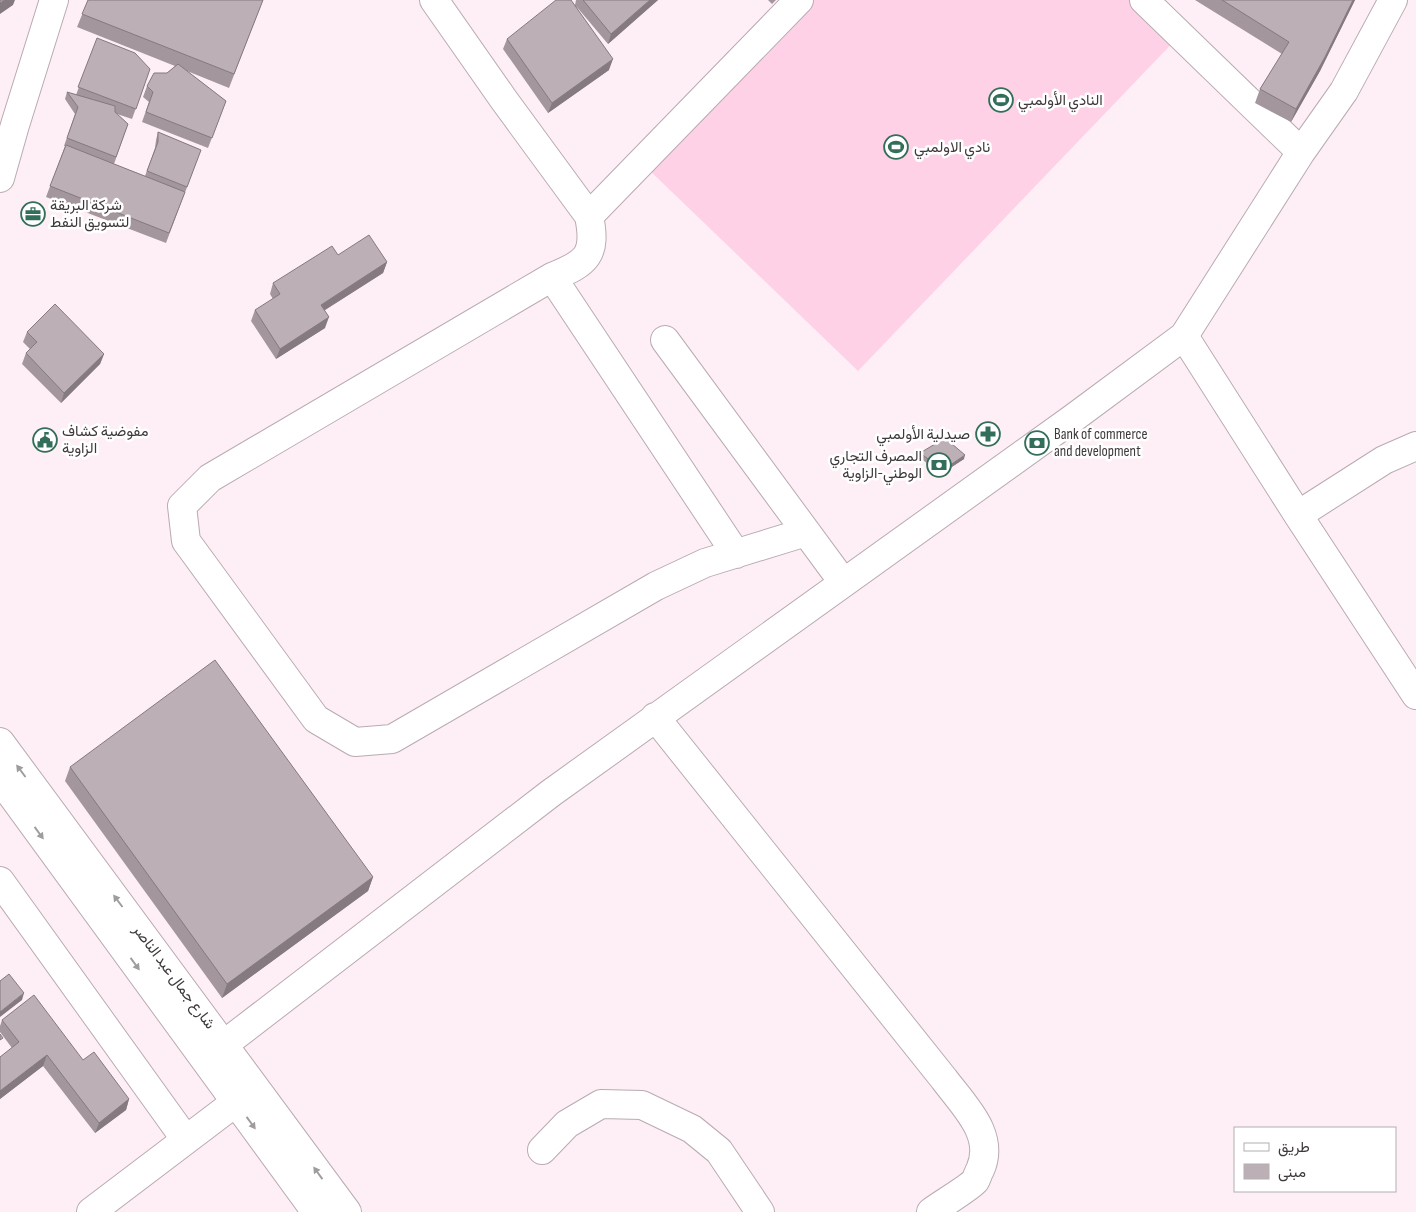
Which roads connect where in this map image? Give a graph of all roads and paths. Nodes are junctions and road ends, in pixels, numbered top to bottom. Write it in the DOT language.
graph roads {
  1 [pos="54,0"];
  2 [pos="434,0"];
  3 [pos="799,0"];
  4 [pos="1144,0"];
  5 [pos="1392,0"];
  6 [pos="1301,152"];
  7 [pos="0,178"];
  8 [pos="589,216"];
  9 [pos="552,277"];
  10 [pos="1184,336"];
  11 [pos="665,340"];
  12 [pos="1416,446"];
  13 [pos="1298,516"];
  14 [pos="806,532"];
  15 [pos="736,554"];
  16 [pos="843,582"];
  17 [pos="1416,695"];
  18 [pos="655,717"];
  19 [pos="0,742"];
  20 [pos="0,779"];
  21 [pos="0,881"];
  22 [pos="215,1052"];
  23 [pos="236,1102"];
  24 [pos="186,1140"];
  25 [pos="542,1150"];
  26 [pos="91,1212"];
  27 [pos="316,1212"];
  28 [pos="347,1212"];
  29 [pos="760,1212"];
  30 [pos="931,1212"];
  1 -- 7 [label="street"];
  2 -- 8 [label="street"];
  3 -- 8 [label="street"];
  4 -- 6 [label="street"];
  5 -- 6 [label="street"];
  6 -- 10 [label="street"];
  8 -- 9 [label="street"];
  9 -- 15 [label="street"];
  9 -- 15 [label="street"];
  10 -- 13 [label="street"];
  10 -- 16 [label="street"];
  11 -- 14 [label="street"];
  12 -- 13 [label="street"];
  13 -- 17 [label="street"];
  14 -- 15 [label="street"];
  14 -- 16 [label="street"];
  16 -- 18 [label="street"];
  18 -- 22 [label="street"];
  18 -- 30 [label="street"];
  22 -- 19 [label="street, شارع جمال عبد الناصر, one-way"];
  20 -- 22 [label="street, شارع جمال عبد الناصر, one-way"];
  21 -- 24 [label="street"];
  22 -- 23 [label="street, شارع جمال عبد الناصر"];
  28 -- 22 [label="street, شارع جمال عبد الناصر, one-way"];
  23 -- 24 [label="street"];
  23 -- 27 [label="street, شارع جمال عبد الناصر, one-way"];
  24 -- 26 [label="street"];
  25 -- 29 [label="street"];
}
